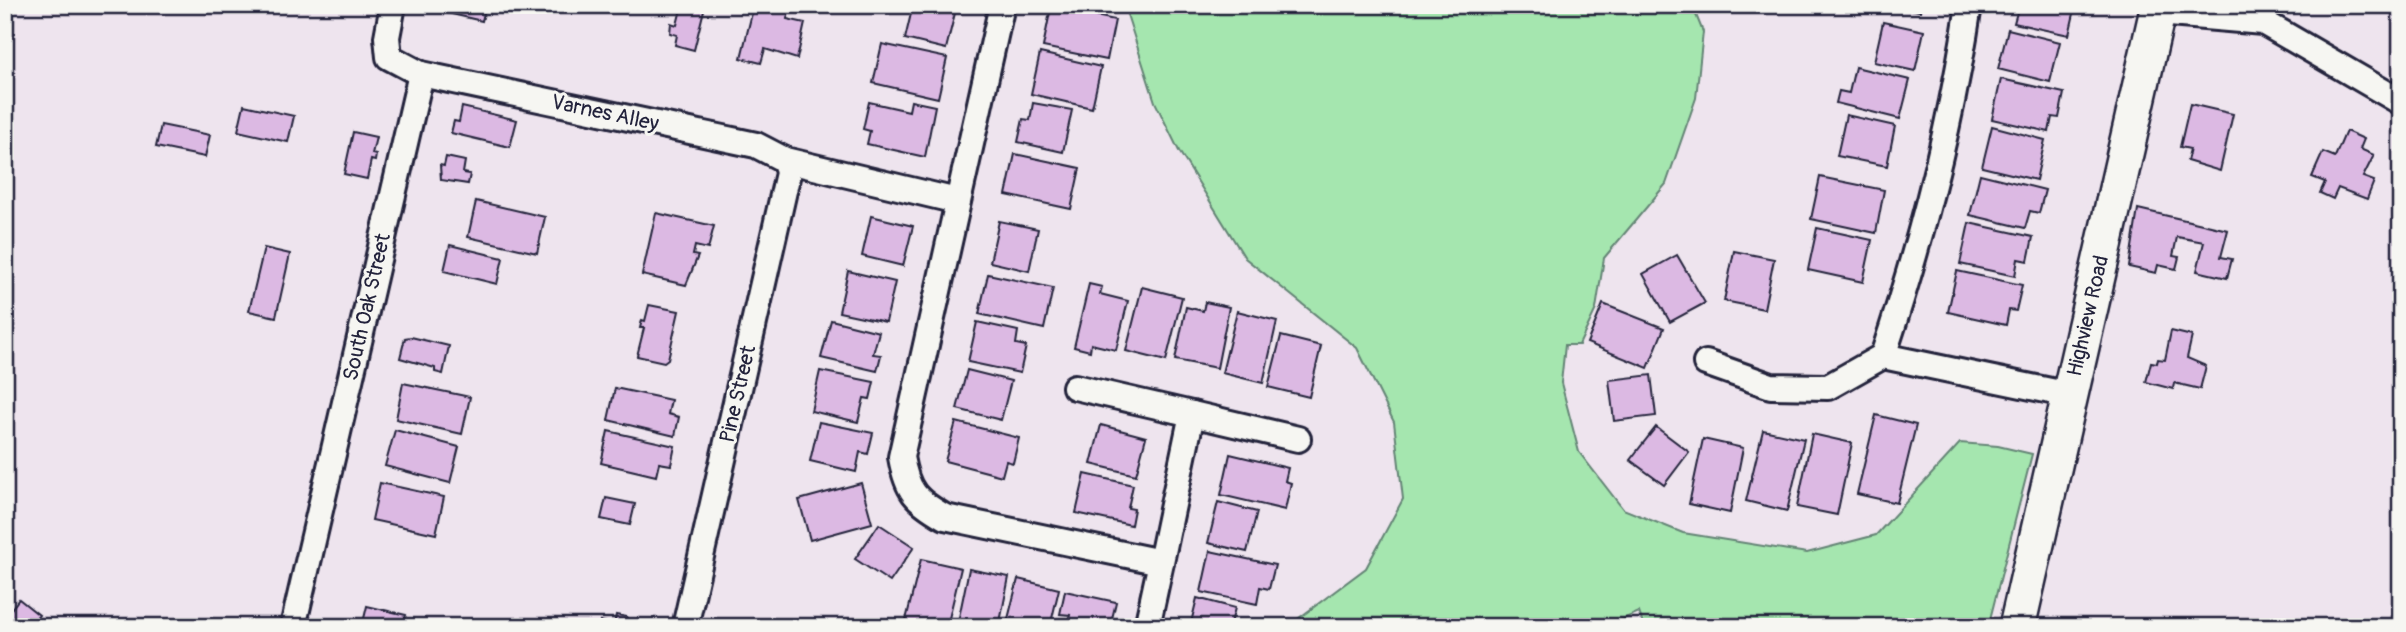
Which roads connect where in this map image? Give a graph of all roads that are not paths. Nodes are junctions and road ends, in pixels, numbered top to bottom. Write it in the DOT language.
graph roads {
  1 [pos="393,5"];
  2 [pos="1002,5"];
  3 [pos="1969,5"];
  4 [pos="2158,9"];
  5 [pos="421,74"];
  6 [pos="2401,102"];
  7 [pos="785,160"];
  8 [pos="957,201"];
  9 [pos="1882,356"];
  10 [pos="1706,363"];
  11 [pos="1075,387"];
  12 [pos="2070,395"];
  13 [pos="1192,414"];
  14 [pos="1298,439"];
  15 [pos="1161,562"];
  16 [pos="293,627"];
  17 [pos="685,627"];
  18 [pos="1147,627"];
  19 [pos="2017,627"];
  1 -- 5 [label="street"];
  2 -- 8 [label="street"];
  3 -- 9 [label="street"];
  4 -- 6 [label="street"];
  4 -- 12 [label="street, Highview Road"];
  5 -- 7 [label="street, Varnes Alley"];
  5 -- 16 [label="street, South Oak Street"];
  7 -- 8 [label="street, Varnes Alley"];
  7 -- 17 [label="street, Pine Street"];
  8 -- 15 [label="street"];
  9 -- 10 [label="street"];
  9 -- 12 [label="street"];
  11 -- 13 [label="street"];
  12 -- 19 [label="street, Highview Road"];
  13 -- 14 [label="street"];
  13 -- 15 [label="street"];
  15 -- 18 [label="street"];
}
